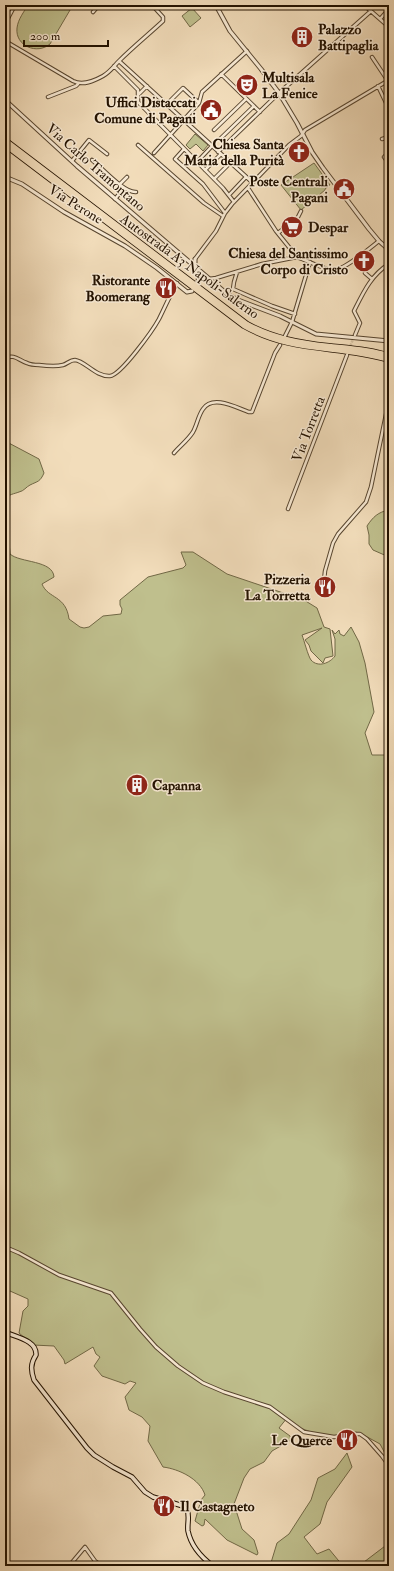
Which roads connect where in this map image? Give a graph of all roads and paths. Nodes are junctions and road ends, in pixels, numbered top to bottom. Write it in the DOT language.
graph roads {
  1 [pos="15,5"];
  2 [pos="99,5"];
  3 [pos="152,5"];
  4 [pos="214,5"];
  5 [pos="222,5"];
  6 [pos="364,5"];
  7 [pos="218,9"];
  8 [pos="389,9"];
  9 [pos="370,11"];
  10 [pos="93,12"];
  11 [pos="380,19"];
  12 [pos="5,24"];
  13 [pos="389,27"];
  14 [pos="5,41"];
  15 [pos="247,51"];
  16 [pos="372,57"];
  17 [pos="119,61"];
  18 [pos="114,66"];
  19 [pos="221,74"];
  20 [pos="388,80"];
  21 [pos="79,83"];
  22 [pos="147,86"];
  23 [pos="378,86"];
  24 [pos="279,93"];
  25 [pos="139,94"];
  26 [pos="48,97"];
  27 [pos="246,99"];
  28 [pos="5,100"];
  29 [pos="199,103"];
  30 [pos="167,104"];
  31 [pos="254,106"];
  32 [pos="389,109"];
  33 [pos="260,112"];
  34 [pos="183,119"];
  35 [pos="214,130"];
  36 [pos="302,133"];
  37 [pos="170,134"];
  38 [pos="389,137"];
  39 [pos="221,138"];
  40 [pos="382,139"];
  41 [pos="5,140"];
  42 [pos="5,145"];
  43 [pos="138,145"];
  44 [pos="212,146"];
  45 [pos="184,149"];
  46 [pos="389,152"];
  47 [pos="154,153"];
  48 [pos="219,153"];
  49 [pos="107,154"];
  50 [pos="92,160"];
  51 [pos="72,161"];
  52 [pos="197,162"];
  53 [pos="230,163"];
  54 [pos="389,164"];
  55 [pos="205,170"];
  56 [pos="5,177"];
  57 [pos="127,177"];
  58 [pos="246,177"];
  59 [pos="214,179"];
  60 [pos="253,183"];
  61 [pos="120,184"];
  62 [pos="124,188"];
  63 [pos="248,188"];
  64 [pos="136,192"];
  65 [pos="229,195"];
  66 [pos="115,199"];
  67 [pos="234,202"];
  68 [pos="301,211"];
  69 [pos="225,213"];
  70 [pos="223,216"];
  71 [pos="276,231"];
  72 [pos="379,241"];
  73 [pos="389,250"];
  74 [pos="297,258"];
  75 [pos="186,259"];
  76 [pos="195,259"];
  77 [pos="310,262"];
  78 [pos="191,264"];
  79 [pos="389,264"];
  80 [pos="198,269"];
  81 [pos="237,272"];
  82 [pos="365,273"];
  83 [pos="204,274"];
  84 [pos="209,279"];
  85 [pos="372,279"];
  86 [pos="177,283"];
  87 [pos="192,290"];
  88 [pos="295,314"];
  89 [pos="292,322"];
  90 [pos="355,335"];
  91 [pos="285,336"];
  92 [pos="389,341"];
  93 [pos="280,344"];
  94 [pos="346,355"];
  95 [pos="5,358"];
  96 [pos="389,400"];
  97 [pos="174,453"];
  98 [pos="288,509"];
  99 [pos="323,591"];
  100 [pos="5,1247"];
  101 [pos="5,1332"];
  102 [pos="389,1470"];
  103 [pos="5,1564"];
  104 [pos="15,1566"];
  105 [pos="69,1566"];
  106 [pos="102,1566"];
  107 [pos="213,1566"];
  1 -- 12 [label="street"];
  2 -- 10 [label="street"];
  3 -- 17 [label="street"];
  4 -- 7 [label="street"];
  5 -- 7 [label="street"];
  6 -- 9 [label="street"];
  7 -- 15 [label="street"];
  8 -- 11 [label="street"];
  9 -- 11 [label="street"];
  9 -- 24 [label="street"];
  11 -- 13 [label="street"];
  14 -- 21 [label="street"];
  15 -- 19 [label="street"];
  15 -- 24 [label="street"];
  16 -- 20 [label="street"];
  17 -- 18 [label="street"];
  17 -- 22 [label="street"];
  18 -- 21 [label="street"];
  18 -- 25 [label="street"];
  19 -- 27 [label="street"];
  19 -- 29 [label="street"];
  20 -- 23 [label="street"];
  21 -- 26 [label="street"];
  22 -- 25 [label="street"];
  22 -- 30 [label="street"];
  23 -- 32 [label="street"];
  23 -- 36 [label="street"];
  24 -- 33 [label="street"];
  24 -- 36 [label="street"];
  25 -- 37 [label="street"];
  27 -- 31 [label="street"];
  27 -- 35 [label="street"];
  28 -- 51 [label="street, Via Carlo Tramontano"];
  29 -- 30 [label="street"];
  29 -- 34 [label="street"];
  30 -- 34 [label="street"];
  31 -- 33 [label="street"];
  31 -- 39 [label="street"];
  33 -- 48 [label="street"];
  34 -- 37 [label="street"];
  34 -- 44 [label="street"];
  36 -- 60 [label="street"];
  36 -- 72 [label="street"];
  37 -- 45 [label="street"];
  37 -- 47 [label="street"];
  38 -- 40 [label="street"];
  41 -- 42 [label="highway, Autostrada A3 Napoli-Salerno"];
  43 -- 70 [label="street"];
  44 -- 48 [label="street"];
  44 -- 52 [label="street"];
  45 -- 52 [label="street"];
  45 -- 69 [label="street"];
  46 -- 54 [label="street"];
  48 -- 53 [label="street"];
  48 -- 55 [label="street"];
  49 -- 51 [label="street"];
  50 -- 61 [label="street"];
  51 -- 66 [label="street, Via Carlo Tramontano"];
  52 -- 55 [label="street"];
  53 -- 58 [label="street"];
  53 -- 59 [label="street"];
  55 -- 59 [label="street"];
  56 -- 86 [label="street, Via Perone"];
  57 -- 61 [label="street"];
  58 -- 60 [label="street"];
  58 -- 65 [label="street"];
  59 -- 65 [label="street"];
  60 -- 63 [label="street"];
  61 -- 62 [label="street"];
  62 -- 64 [label="street"];
  62 -- 66 [label="street"];
  63 -- 67 [label="street"];
  63 -- 71 [label="street"];
  65 -- 67 [label="street"];
  66 -- 75 [label="street, Via Carlo Tramontano"];
  67 -- 69 [label="street"];
  68 -- 71 [label="street"];
  69 -- 70 [label="street"];
  70 -- 76 [label="street"];
  71 -- 74 [label="street"];
  72 -- 73 [label="street"];
  72 -- 77 [label="street"];
  74 -- 77 [label="street"];
  74 -- 81 [label="street"];
  75 -- 76 [label="street"];
  75 -- 78 [label="street, Via Carlo Tramontano"];
  76 -- 78 [label="street"];
  76 -- 80 [label="street"];
  77 -- 88 [label="street"];
  78 -- 80 [label="street, Via Carlo Tramontano"];
  79 -- 85 [label="street"];
  80 -- 83 [label="street, Via Carlo Tramontano"];
  80 -- 83 [label="street"];
  81 -- 84 [label="street"];
  81 -- 88 [label="street"];
  82 -- 85 [label="street"];
  83 -- 84 [label="street, Via Carlo Tramontano"];
  84 -- 89 [label="street, Via Carlo Tramontano"];
  85 -- 90 [label="street"];
  86 -- 87 [label="street, Via Perone"];
  86 -- 95 [label="street"];
  88 -- 89 [label="street"];
  89 -- 91 [label="street"];
  89 -- 92 [label="street, Via Carlo Tramontano"];
  93 -- 97 [label="street"];
  94 -- 98 [label="street, Via Torretta"];
  96 -- 99 [label="street"];
  100 -- 102 [label="street"];
  101 -- 107 [label="main road"];
  103 -- 104 [label="street"];
  105 -- 106 [label="street"];
}
